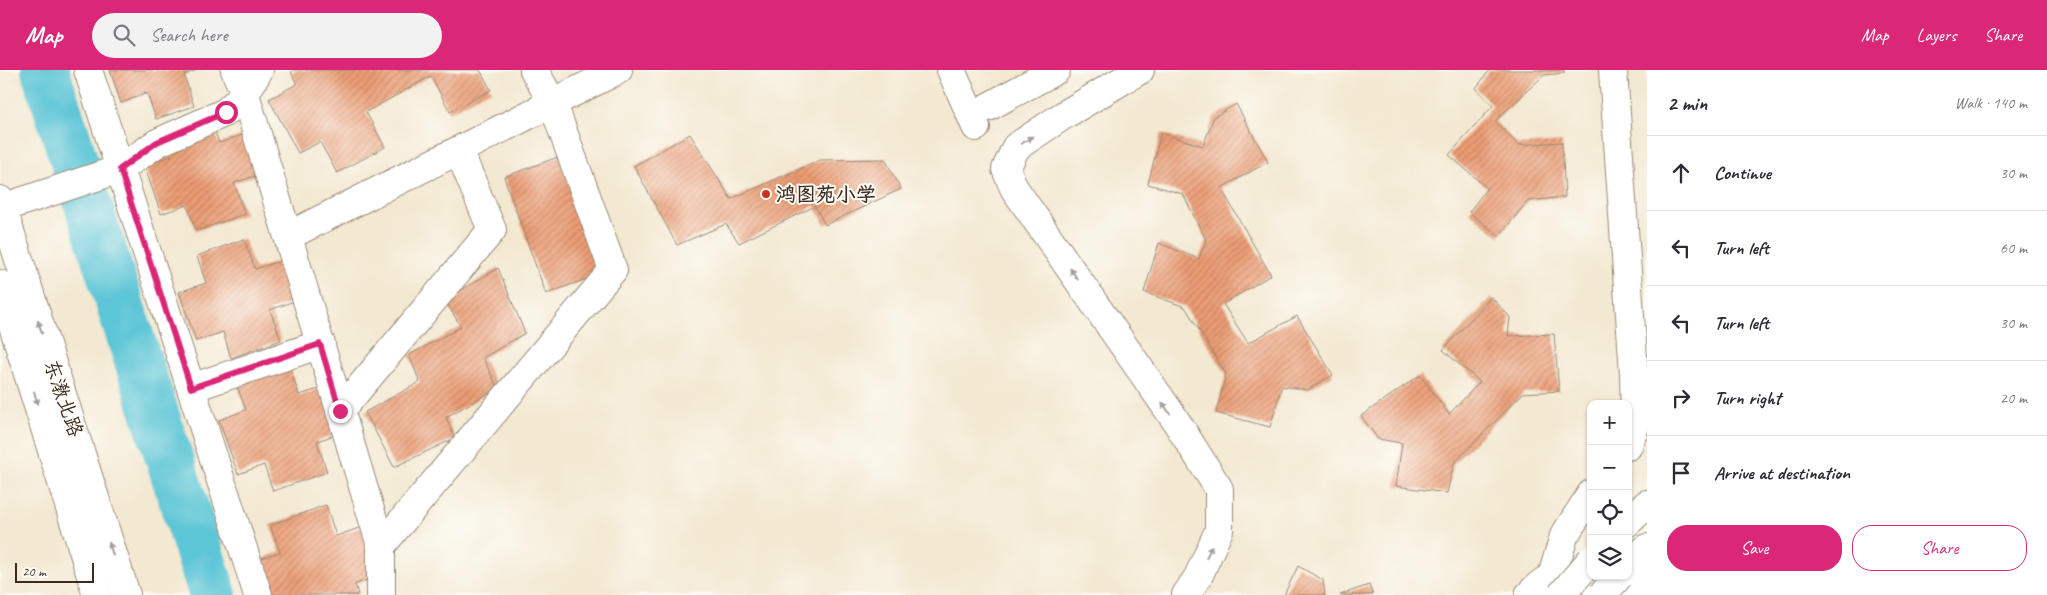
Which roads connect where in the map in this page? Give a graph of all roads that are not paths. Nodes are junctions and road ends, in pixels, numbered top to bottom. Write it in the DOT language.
graph roads {
  1 [pos="88,70"];
  2 [pos="259,70"];
  3 [pos="534,70"];
  4 [pos="618,70"];
  5 [pos="951,70"];
  6 [pos="1056,70"];
  7 [pos="1140,70"];
  8 [pos="1613,70"];
  9 [pos="240,82"];
  10 [pos="553,104"];
  11 [pos="459,151"];
  12 [pos="120,169"];
  13 [pos="1,204"];
  14 [pos="288,236"];
  15 [pos="0,284"];
  16 [pos="320,344"];
  17 [pos="191,388"];
  18 [pos="340,411"];
  19 [pos="1647,431"];
  20 [pos="1629,445"];
  21 [pos="1630,445"];
  22 [pos="1587,500"];
  23 [pos="1647,504"];
  24 [pos="1632,518"];
  25 [pos="381,546"];
  26 [pos="1647,548"];
  27 [pos="1632,562"];
  28 [pos="1587,563"];
  29 [pos="1647,579"];
  30 [pos="1616,580"];
  31 [pos="1557,586"];
  32 [pos="98,595"];
  33 [pos="126,595"];
  34 [pos="258,595"];
  35 [pos="381,595"];
  36 [pos="1186,595"];
  37 [pos="1529,595"];
  38 [pos="1604,595"];
  39 [pos="1636,595"];
  1 -- 12 [label="street"];
  2 -- 9 [label="street"];
  3 -- 10 [label="street"];
  4 -- 10 [label="street"];
  5 -- 6 [label="street"];
  36 -- 7 [label="street, one-way"];
  8 -- 20 [label="street"];
  9 -- 12 [label="street"];
  9 -- 14 [label="street"];
  10 -- 11 [label="street"];
  10 -- 25 [label="street"];
  11 -- 14 [label="street"];
  11 -- 18 [label="street"];
  12 -- 13 [label="street"];
  12 -- 17 [label="street"];
  33 -- 13 [label="street, 东漖北路, one-way"];
  14 -- 16 [label="street"];
  15 -- 32 [label="street, 东漖北路, one-way"];
  16 -- 17 [label="street"];
  16 -- 18 [label="street"];
  17 -- 34 [label="street"];
  18 -- 25 [label="street"];
  19 -- 21 [label="street"];
  22 -- 31 [label="street"];
  23 -- 24 [label="street"];
  25 -- 35 [label="street"];
  26 -- 27 [label="street"];
  28 -- 31 [label="street, bridge"];
  29 -- 39 [label="street"];
  30 -- 38 [label="street, bridge"];
  31 -- 37 [label="street"];
  31 -- 38 [label="street"];
}
